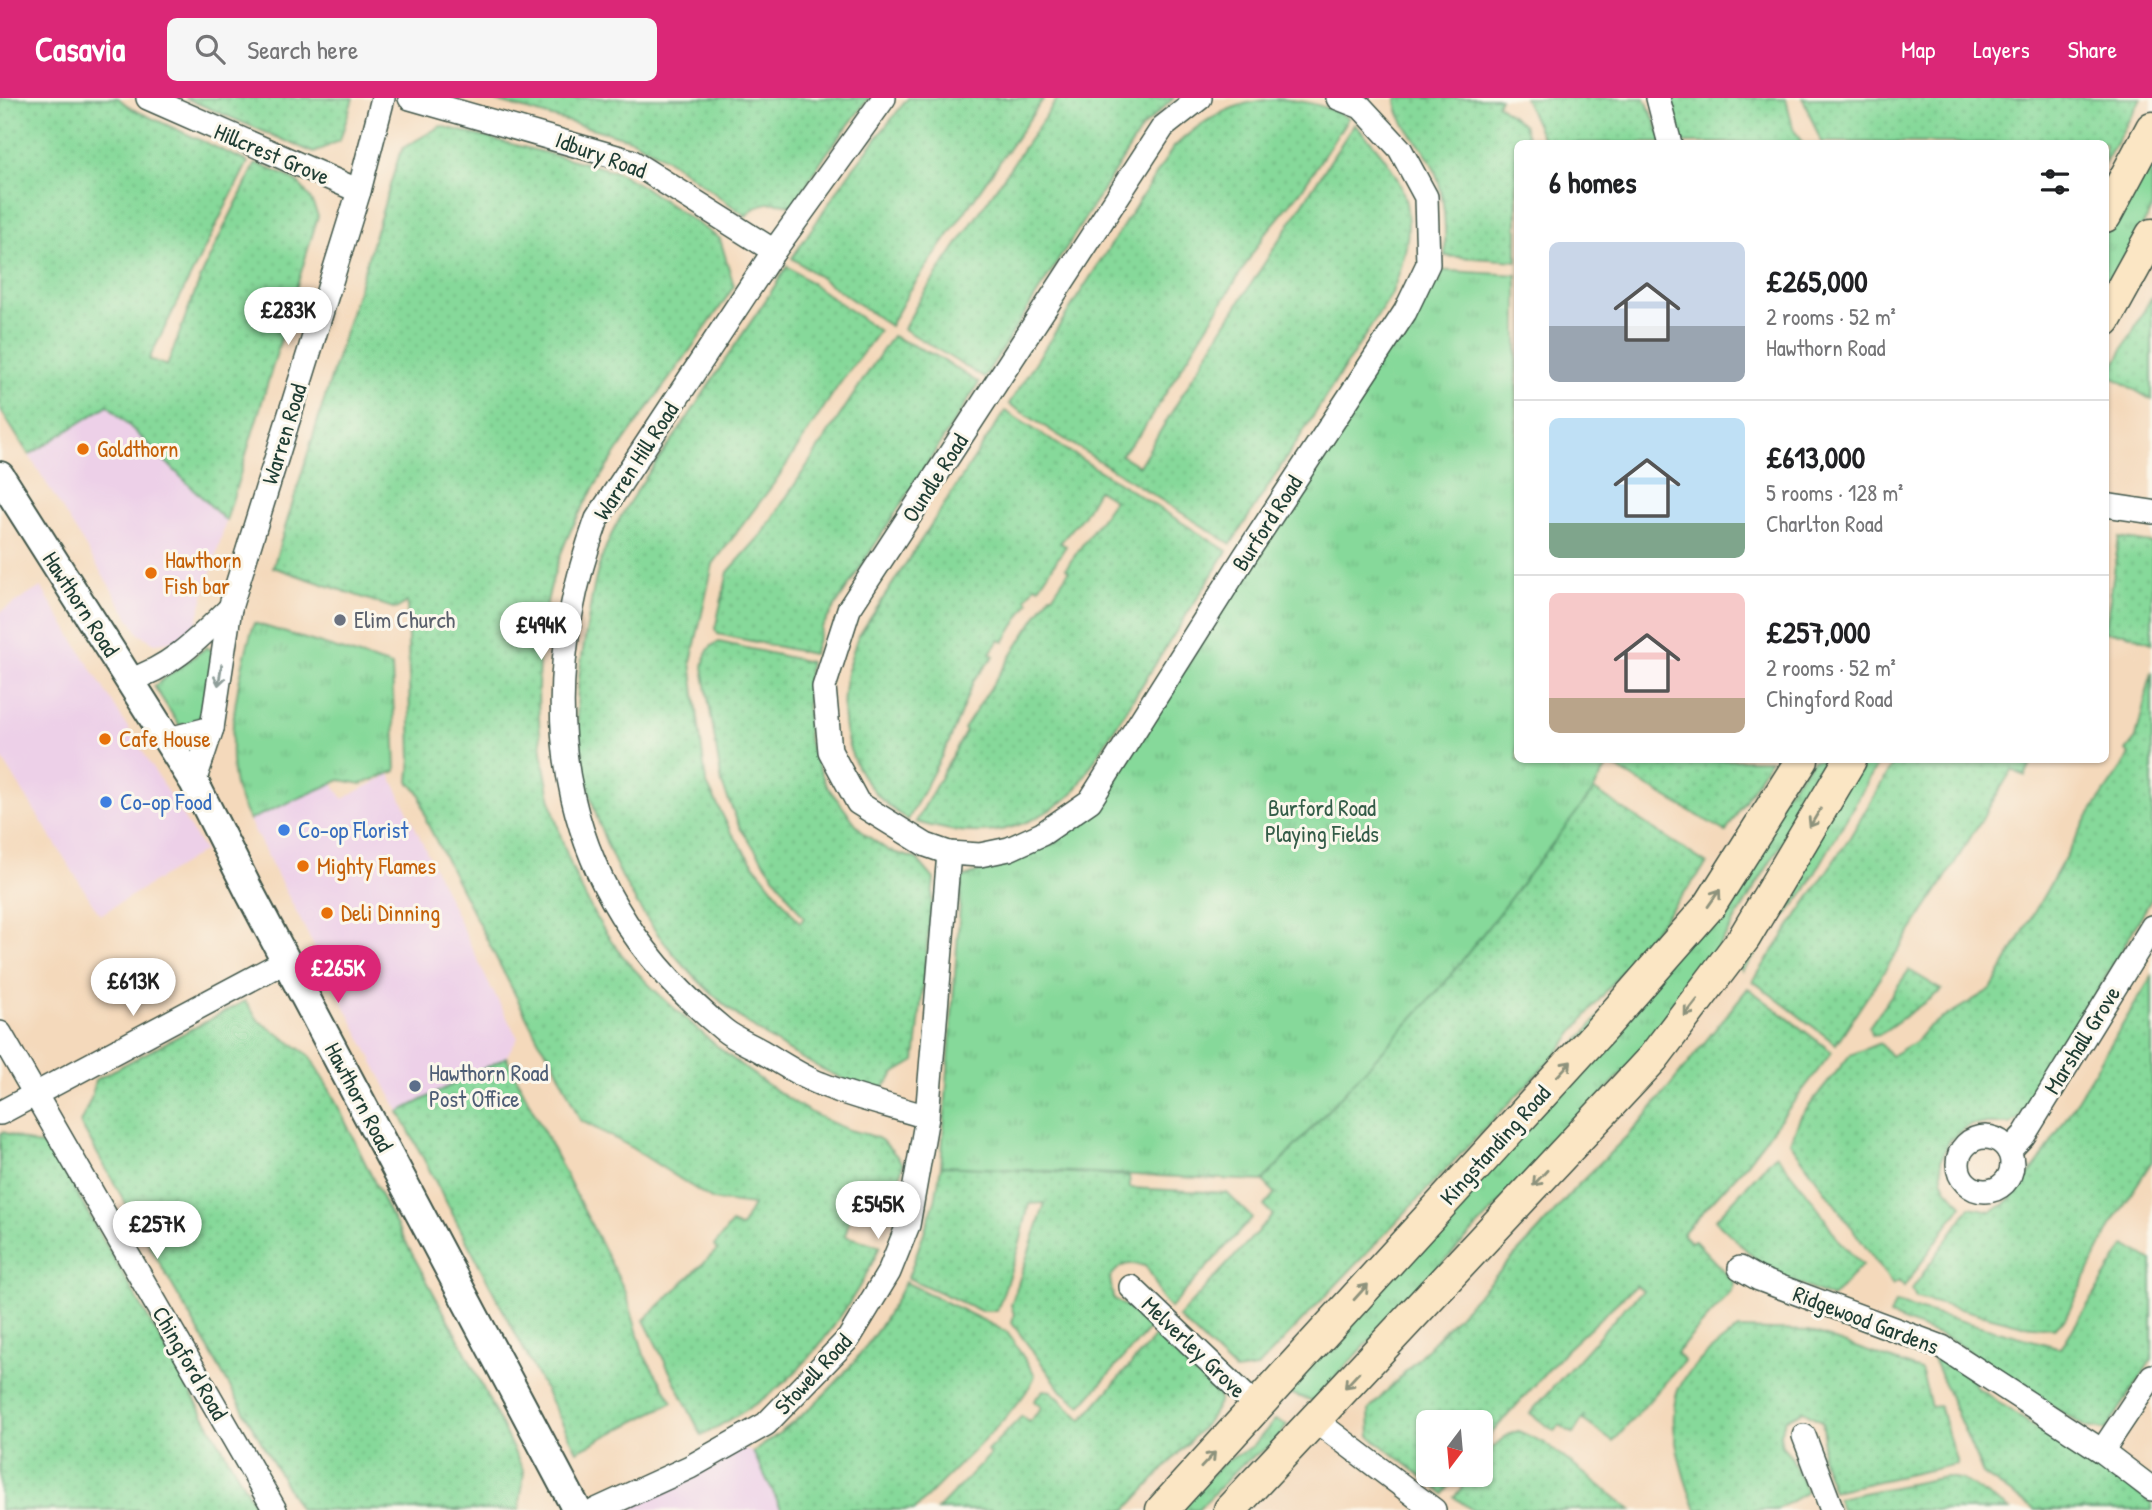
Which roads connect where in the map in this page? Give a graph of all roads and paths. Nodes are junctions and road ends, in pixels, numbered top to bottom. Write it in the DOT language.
graph roads {
  1 [pos="148,98"];
  2 [pos="383,98"];
  3 [pos="410,98"];
  4 [pos="884,98"];
  5 [pos="1200,98"];
  6 [pos="1338,98"];
  7 [pos="1658,98"];
  8 [pos="1364,102"];
  9 [pos="2152,128"];
  10 [pos="1669,140"];
  11 [pos="359,191"];
  12 [pos="2109,209"];
  13 [pos="2152,235"];
  14 [pos="774,251"];
  15 [pos="2109,313"];
  16 [pos="0,476"];
  17 [pos="2109,506"];
  18 [pos="2152,512"];
  19 [pos="230,608"];
  20 [pos="130,680"];
  21 [pos="212,728"];
  22 [pos="169,739"];
  23 [pos="1800,763"];
  24 [pos="1848,763"];
  25 [pos="194,782"];
  26 [pos="949,853"];
  27 [pos="2152,927"];
  28 [pos="287,960"];
  29 [pos="0,1033"];
  30 [pos="36,1094"];
  31 [pos="0,1114"];
  32 [pos="927,1117"];
  33 [pos="2009,1151"];
  34 [pos="1740,1268"];
  35 [pos="1131,1287"];
  36 [pos="2152,1376"];
  37 [pos="1257,1408"];
  38 [pos="1315,1420"];
  39 [pos="1804,1436"];
  40 [pos="2102,1451"];
  41 [pos="2152,1489"];
  42 [pos="275,1510"];
  43 [pos="577,1510"];
  44 [pos="596,1510"];
  45 [pos="1161,1510"];
  46 [pos="1230,1510"];
  47 [pos="1434,1510"];
  48 [pos="1832,1510"];
  1 -- 11 [label="street, Hillcrest Grove"];
  2 -- 11 [label="street, Warren Road"];
  3 -- 14 [label="street, Idbury Road"];
  4 -- 14 [label="street, Warren Hill Road"];
  5 -- 26 [label="street, Oundle Road"];
  6 -- 8 [label="street"];
  7 -- 10 [label="street"];
  8 -- 26 [label="street, Burford Road"];
  9 -- 12 [label="main road"];
  11 -- 19 [label="street, Warren Road"];
  13 -- 15 [label="main road"];
  14 -- 32 [label="street, Warren Hill Road"];
  16 -- 20 [label="street, Hawthorn Road"];
  17 -- 18 [label="street"];
  19 -- 20 [label="street, Warren Road"];
  19 -- 21 [label="street, Warren Road, one-way"];
  20 -- 22 [label="street, Hawthorn Road"];
  21 -- 22 [label="street"];
  21 -- 25 [label="street, Warren Road"];
  22 -- 25 [label="street, Hawthorn Road"];
  37 -- 23 [label="main road, Kingstanding Road, one-way"];
  24 -- 38 [label="main road, one-way"];
  25 -- 28 [label="street, Hawthorn Road"];
  26 -- 32 [label="street, Stowell Road"];
  27 -- 33 [label="street, Marshall Grove"];
  28 -- 30 [label="street"];
  28 -- 43 [label="street, Hawthorn Road"];
  29 -- 30 [label="street, Chingford Road"];
  30 -- 31 [label="street"];
  30 -- 42 [label="street, Chingford Road"];
  32 -- 44 [label="street, Stowell Road"];
  34 -- 40 [label="street, Ridgewood Gardens"];
  35 -- 37 [label="street, Melverley Grove"];
  36 -- 40 [label="street"];
  45 -- 37 [label="main road, Kingstanding Road, one-way"];
  38 -- 46 [label="main road"];
  38 -- 47 [label="street"];
  39 -- 48 [label="street"];
  40 -- 41 [label="street, Ridgewood Gardens"];
}
